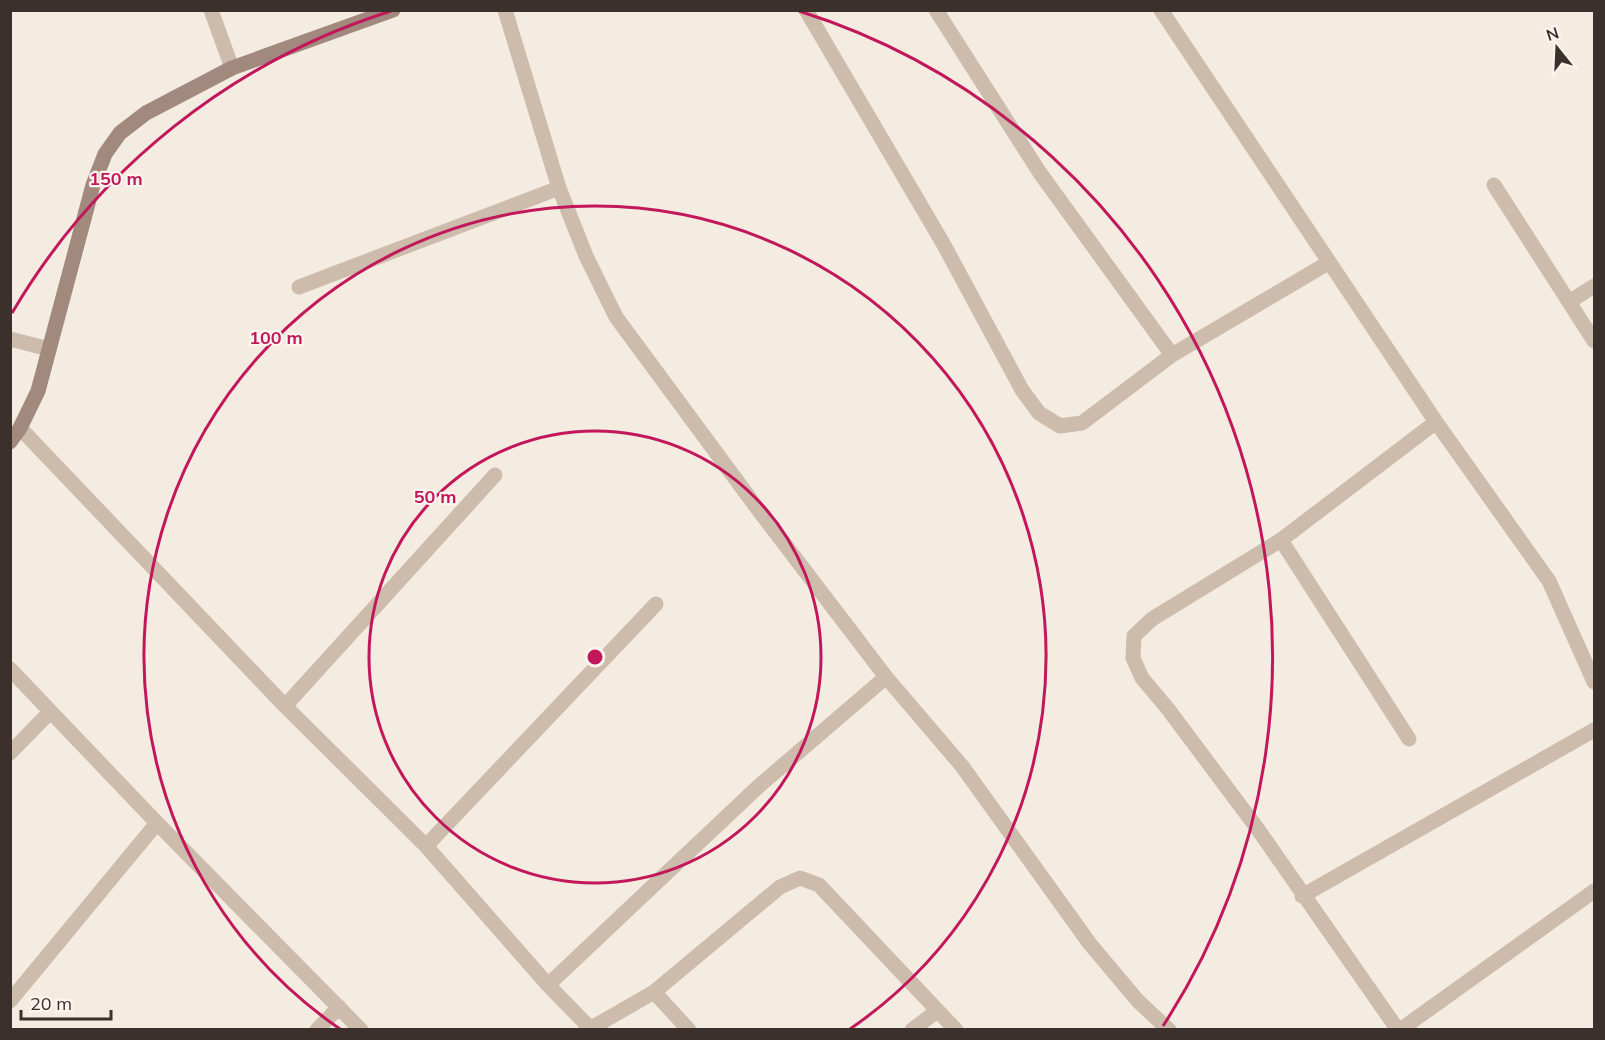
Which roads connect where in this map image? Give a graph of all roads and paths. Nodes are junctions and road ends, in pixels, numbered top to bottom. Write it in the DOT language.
graph roads {
  1 [pos="211,10"];
  2 [pos="393,10"];
  3 [pos="505,10"];
  4 [pos="806,10"];
  5 [pos="936,10"];
  6 [pos="1161,10"];
  7 [pos="232,68"];
  8 [pos="1494,185"];
  9 [pos="559,188"];
  10 [pos="1328,263"];
  11 [pos="1594,286"];
  12 [pos="300,287"];
  13 [pos="1569,302"];
  14 [pos="10,339"];
  15 [pos="1594,341"];
  16 [pos="49,349"];
  17 [pos="1172,355"];
  18 [pos="1436,422"];
  19 [pos="20,428"];
  20 [pos="10,442"];
  21 [pos="495,476"];
  22 [pos="1281,540"];
  23 [pos="656,604"];
  24 [pos="10,669"];
  25 [pos="1593,673"];
  26 [pos="886,677"];
  27 [pos="285,706"];
  28 [pos="50,712"];
  29 [pos="1594,730"];
  30 [pos="1409,739"];
  31 [pos="10,753"];
  32 [pos="157,823"];
  33 [pos="426,846"];
  34 [pos="1594,891"];
  35 [pos="1302,896"];
  36 [pos="548,985"];
  37 [pos="654,992"];
  38 [pos="10,1001"];
  39 [pos="339,1007"];
  40 [pos="937,1011"];
  41 [pos="317,1029"];
  42 [pos="361,1029"];
  43 [pos="589,1029"];
  44 [pos="689,1029"];
  45 [pos="912,1029"];
  46 [pos="956,1029"];
  47 [pos="1169,1029"];
  48 [pos="1399,1029"];
  1 -- 7 [label="street"];
  2 -- 7 [label="street"];
  3 -- 9 [label="street"];
  4 -- 17 [label="street"];
  5 -- 17 [label="street"];
  6 -- 10 [label="street"];
  7 -- 16 [label="street"];
  8 -- 13 [label="street"];
  9 -- 12 [label="street"];
  9 -- 26 [label="street"];
  10 -- 17 [label="street"];
  10 -- 18 [label="street"];
  11 -- 13 [label="street"];
  13 -- 15 [label="street"];
  14 -- 16 [label="street"];
  16 -- 19 [label="street"];
  18 -- 22 [label="street"];
  18 -- 25 [label="street"];
  19 -- 20 [label="street"];
  19 -- 27 [label="street"];
  21 -- 27 [label="street"];
  22 -- 30 [label="street"];
  22 -- 35 [label="street"];
  23 -- 33 [label="street"];
  24 -- 28 [label="street"];
  26 -- 36 [label="street"];
  26 -- 47 [label="street"];
  27 -- 33 [label="street"];
  28 -- 31 [label="street"];
  28 -- 32 [label="street"];
  29 -- 35 [label="street"];
  32 -- 38 [label="street"];
  32 -- 39 [label="street"];
  33 -- 36 [label="street"];
  34 -- 48 [label="street"];
  35 -- 48 [label="street"];
  36 -- 43 [label="street"];
  37 -- 40 [label="street"];
  37 -- 43 [label="street"];
  37 -- 44 [label="street"];
  39 -- 41 [label="street"];
  39 -- 42 [label="street"];
  40 -- 45 [label="street"];
  40 -- 46 [label="street"];
}
